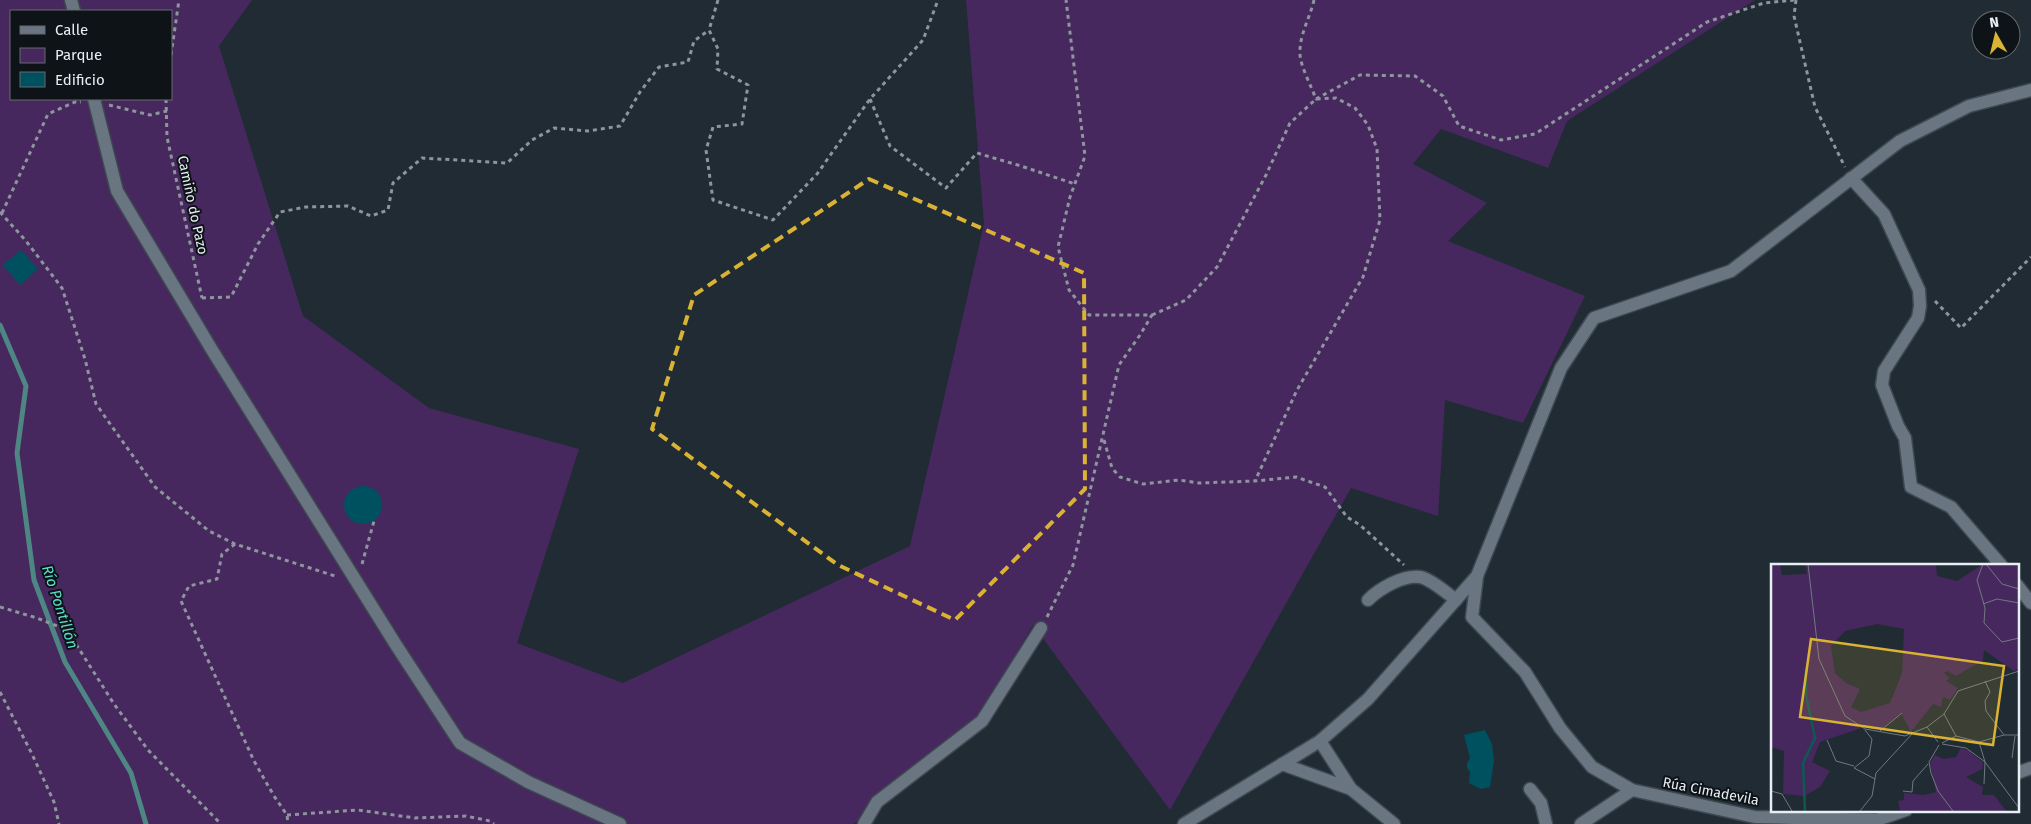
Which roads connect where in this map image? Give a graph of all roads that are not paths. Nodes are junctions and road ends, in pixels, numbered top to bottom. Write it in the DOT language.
graph roads {
  1 [pos="2031,90"];
  2 [pos="95,100"];
  3 [pos="1851,178"];
  4 [pos="2000,564"];
  5 [pos="1477,576"];
  6 [pos="2018,586"];
  7 [pos="1368,600"];
  8 [pos="1456,600"];
  9 [pos="2031,603"];
  10 [pos="1041,628"];
  11 [pos="1320,741"];
  12 [pos="1282,764"];
  13 [pos="2031,768"];
  14 [pos="2018,773"];
  15 [pos="1351,789"];
  16 [pos="1530,789"];
  17 [pos="1632,790"];
  18 [pos="1902,812"];
  19 [pos="1884,821"];
  20 [pos="620,824"];
  21 [pos="864,824"];
  22 [pos="1184,824"];
  23 [pos="1394,824"];
  24 [pos="1546,824"];
  25 [pos="1581,824"];
  1 -- 3 [label="street"];
  2 -- 20 [label="street"];
  3 -- 4 [label="street"];
  3 -- 5 [label="street"];
  5 -- 8 [label="street"];
  5 -- 17 [label="street, Rúa Cimadevila"];
  6 -- 9 [label="street"];
  7 -- 8 [label="street"];
  8 -- 11 [label="street"];
  10 -- 21 [label="street"];
  11 -- 12 [label="street"];
  11 -- 15 [label="street"];
  12 -- 15 [label="street"];
  12 -- 22 [label="street"];
  13 -- 14 [label="street"];
  15 -- 23 [label="street"];
  16 -- 24 [label="street"];
  17 -- 19 [label="street, Rúa Cimadevila"];
  17 -- 25 [label="street"];
  18 -- 19 [label="street, Rúa Cimadevila"];
}
